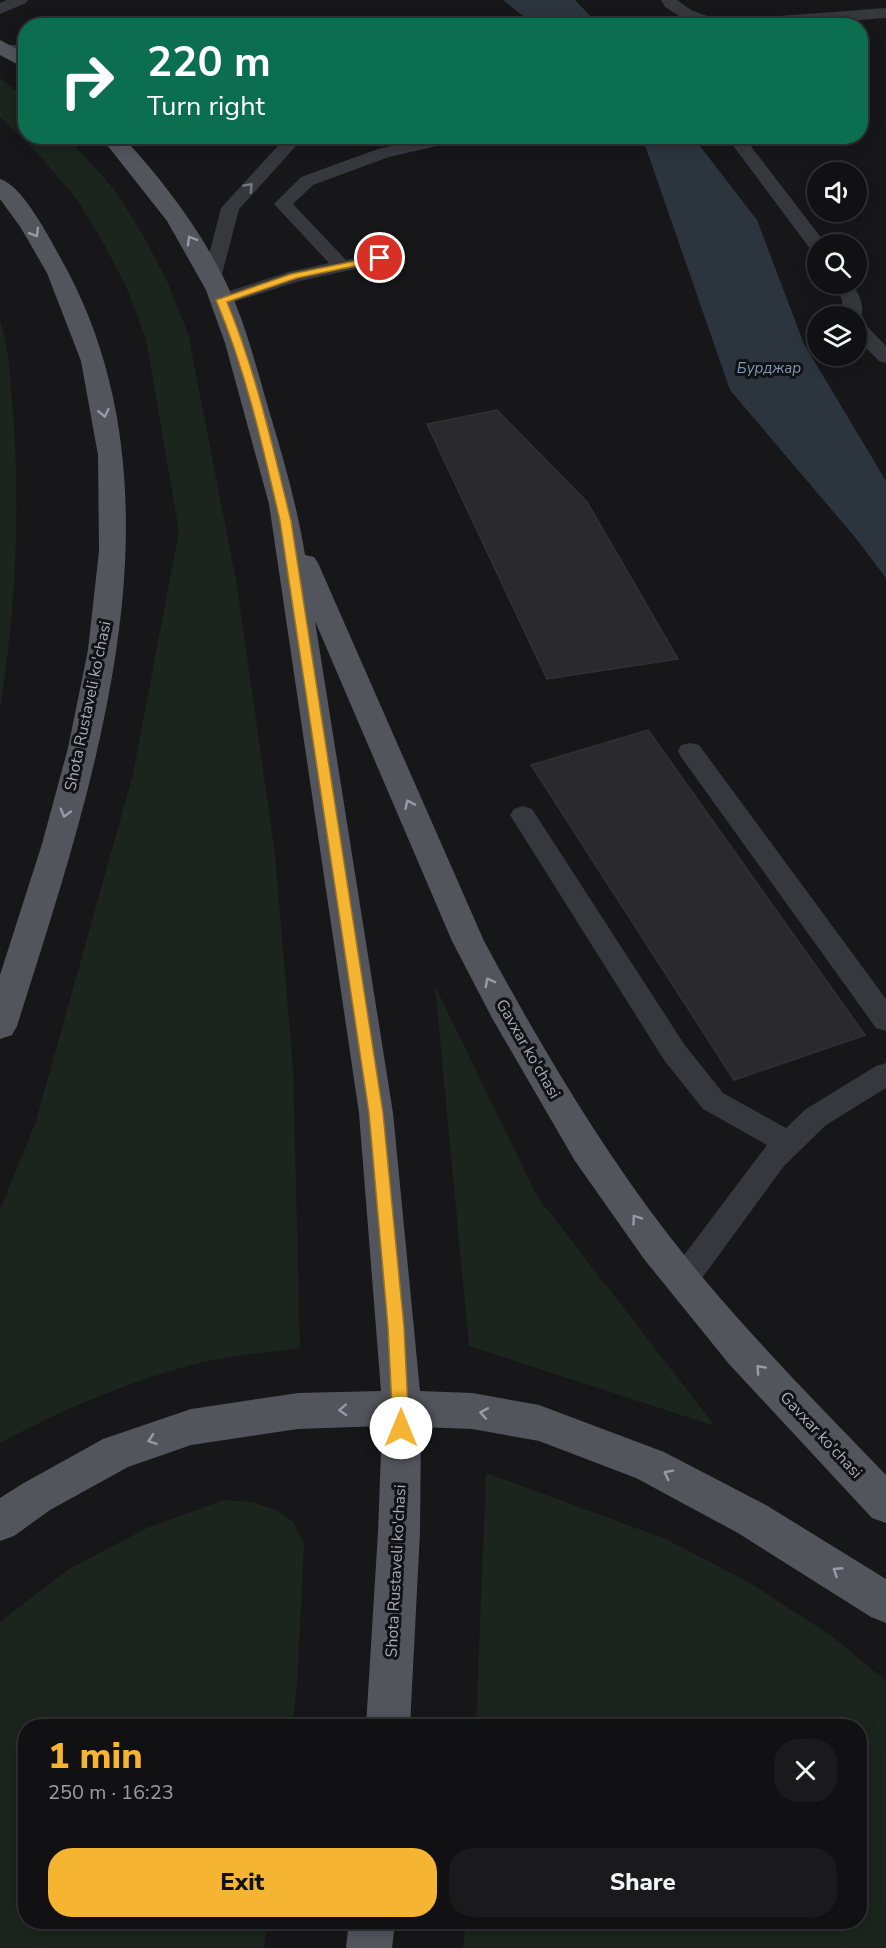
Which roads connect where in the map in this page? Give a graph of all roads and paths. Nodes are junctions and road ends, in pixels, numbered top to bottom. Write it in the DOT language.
graph roads {
  1 [pos="20,0"];
  2 [pos="669,0"];
  3 [pos="822,0"];
  4 [pos="0,9"];
  5 [pos="886,13"];
  6 [pos="699,18"];
  7 [pos="826,18"];
  8 [pos="117,144"];
  9 [pos="290,144"];
  10 [pos="423,144"];
  11 [pos="740,144"];
  12 [pos="0,186"];
  13 [pos="809,234"];
  14 [pos="380,258"];
  15 [pos="343,267"];
  16 [pos="217,289"];
  17 [pos="867,337"];
  18 [pos="886,357"];
  19 [pos="286,521"];
  20 [pos="690,751"];
  21 [pos="523,815"];
  22 [pos="886,1020"];
  23 [pos="0,1026"];
  24 [pos="886,1074"];
  25 [pos="788,1143"];
  26 [pos="683,1280"];
  27 [pos="402,1408"];
  28 [pos="886,1504"];
  29 [pos="0,1522"];
  30 [pos="886,1604"];
  31 [pos="388,1719"];
  32 [pos="371,1929"];
  33 [pos="369,1948"];
  1 -- 4 [label="lane"];
  2 -- 6 [label="lane"];
  3 -- 7 [label="lane"];
  5 -- 7 [label="lane"];
  16 -- 8 [label="main road, Shota Rustaveli ko'chasi, one-way"];
  16 -- 9 [label="lane, one-way"];
  10 -- 15 [label="lane"];
  11 -- 13 [label="lane"];
  12 -- 23 [label="main road, Shota Rustaveli ko'chasi, one-way"];
  14 -- 15 [label="lane"];
  15 -- 16 [label="lane"];
  16 -- 19 [label="main road, Shota Rustaveli ko'chasi"];
  17 -- 18 [label="lane"];
  26 -- 19 [label="main road, Gavxar ko'chasi, one-way"];
  19 -- 27 [label="main road, Shota Rustaveli ko'chasi"];
  20 -- 22 [label="lane"];
  21 -- 25 [label="lane"];
  24 -- 25 [label="lane"];
  25 -- 26 [label="lane"];
  28 -- 26 [label="main road, Gavxar ko'chasi, one-way"];
  27 -- 29 [label="main road, one-way"];
  30 -- 27 [label="main road, one-way"];
  27 -- 31 [label="main road, Shota Rustaveli ko'chasi"];
  32 -- 33 [label="main road"];
}
